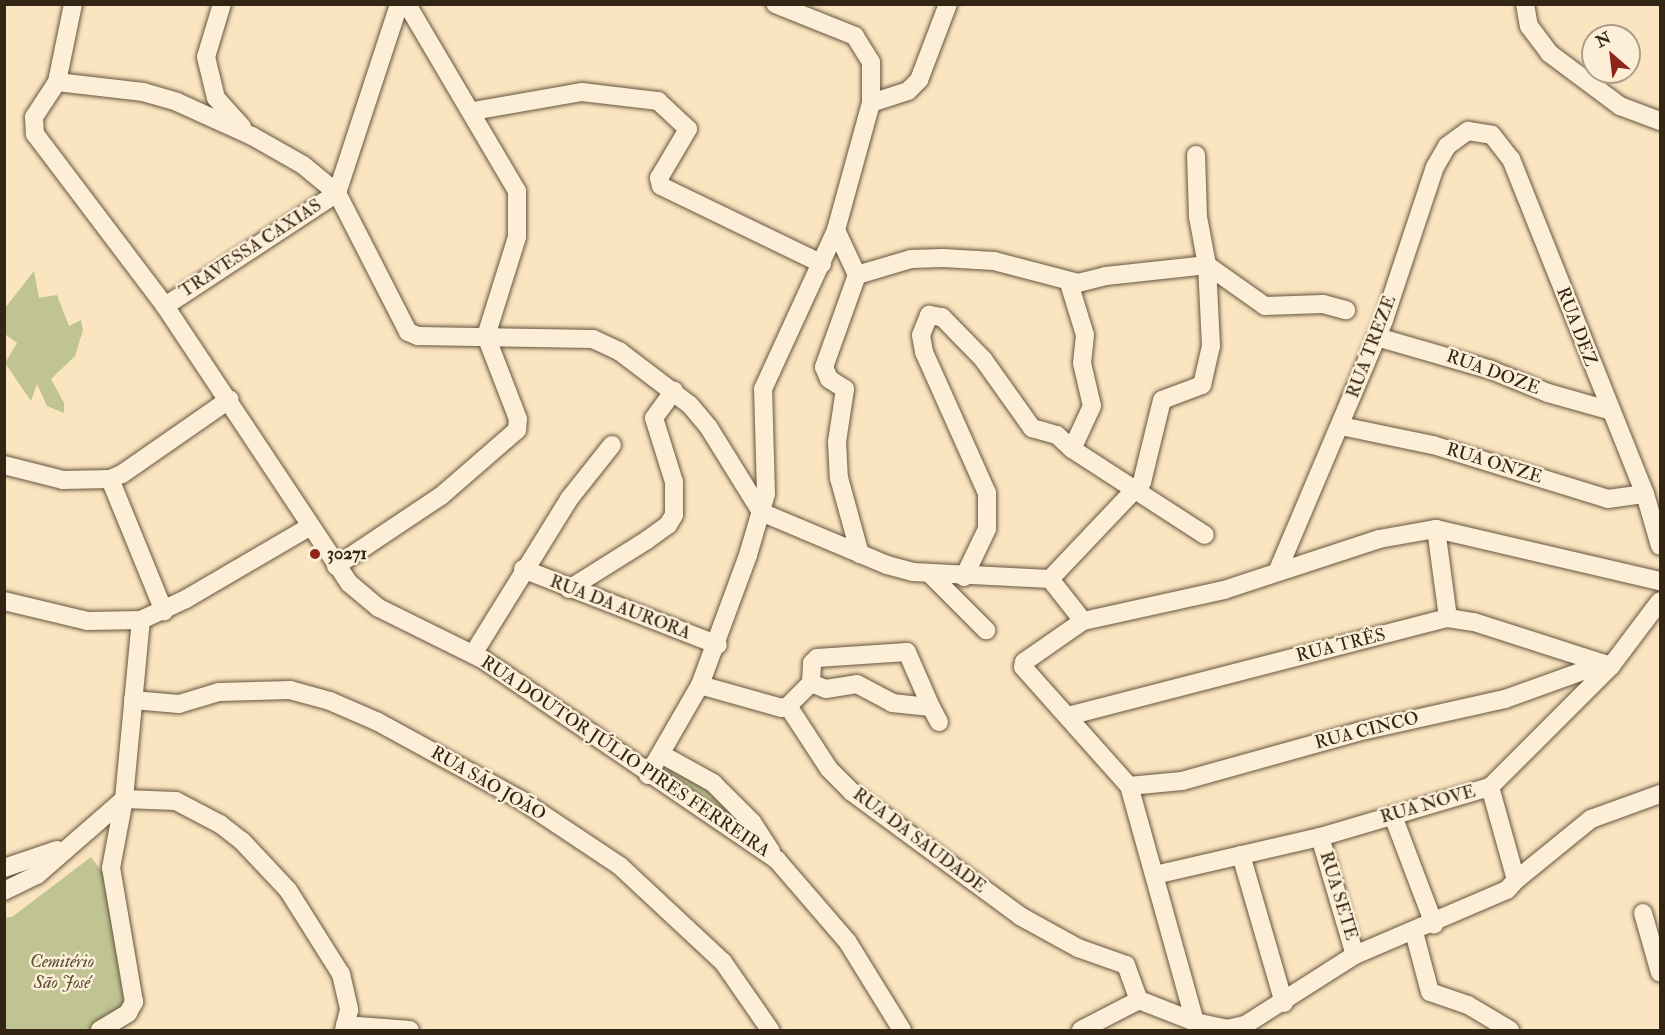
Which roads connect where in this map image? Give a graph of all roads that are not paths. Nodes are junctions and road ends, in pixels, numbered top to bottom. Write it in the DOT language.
graph roads {
  1 [pos="73,4"];
  2 [pos="222,4"];
  3 [pos="399,4"];
  4 [pos="407,4"];
  5 [pos="776,4"];
  6 [pos="948,4"];
  7 [pos="1525,4"];
  8 [pos="57,82"];
  9 [pos="871,103"];
  10 [pos="473,111"];
  11 [pos="1660,120"];
  12 [pos="1468,131"];
  13 [pos="252,136"];
  14 [pos="1196,155"];
  15 [pos="337,193"];
  16 [pos="836,230"];
  17 [pos="822,264"];
  18 [pos="1207,265"];
  19 [pos="856,275"];
  20 [pos="1069,283"];
  21 [pos="165,306"];
  22 [pos="1346,310"];
  23 [pos="486,336"];
  24 [pos="1377,337"];
  25 [pos="674,390"];
  26 [pos="230,399"];
  27 [pos="1608,410"];
  28 [pos="1341,426"];
  29 [pos="612,445"];
  30 [pos="1072,449"];
  31 [pos="4,465"];
  32 [pos="110,479"];
  33 [pos="1136,490"];
  34 [pos="1645,494"];
  35 [pos="761,512"];
  36 [pos="309,527"];
  37 [pos="1436,529"];
  38 [pos="1205,535"];
  39 [pos="1660,546"];
  40 [pos="860,554"];
  41 [pos="336,566"];
  42 [pos="523,569"];
  43 [pos="1278,570"];
  44 [pos="929,573"];
  45 [pos="964,576"];
  46 [pos="1050,579"];
  47 [pos="1660,581"];
  48 [pos="568,589"];
  49 [pos="4,601"];
  50 [pos="1660,601"];
  51 [pos="164,611"];
  52 [pos="1448,618"];
  53 [pos="141,620"];
  54 [pos="1083,621"];
  55 [pos="986,630"];
  56 [pos="718,645"];
  57 [pos="473,654"];
  58 [pos="1607,665"];
  59 [pos="811,683"];
  60 [pos="700,685"];
  61 [pos="133,700"];
  62 [pos="788,706"];
  63 [pos="1068,716"];
  64 [pos="661,754"];
  65 [pos="648,775"];
  66 [pos="1129,786"];
  67 [pos="1490,787"];
  68 [pos="1660,794"];
  69 [pos="124,799"];
  70 [pos="1393,816"];
  71 [pos="1320,837"];
  72 [pos="69,845"];
  73 [pos="1241,855"];
  74 [pos="777,860"];
  75 [pos="4,868"];
  76 [pos="1155,875"];
  77 [pos="1516,880"];
  78 [pos="4,891"];
  79 [pos="1643,913"];
  80 [pos="1434,924"];
  81 [pos="1414,932"];
  82 [pos="1356,955"];
  83 [pos="1660,973"];
  84 [pos="1139,1000"];
  85 [pos="1284,1004"];
  86 [pos="1195,1022"];
  87 [pos="345,1028"];
  88 [pos="100,1030"];
  89 [pos="410,1030"];
  90 [pos="770,1030"];
  91 [pos="902,1030"];
  92 [pos="1081,1030"];
  93 [pos="1510,1030"];
  1 -- 8 [label="street"];
  2 -- 13 [label="street"];
  3 -- 15 [label="street"];
  4 -- 10 [label="street"];
  5 -- 9 [label="street"];
  6 -- 9 [label="street"];
  7 -- 11 [label="street"];
  8 -- 13 [label="street"];
  8 -- 21 [label="street, RUA DOUTOR JÚLIO PIRES FERREIRA"];
  9 -- 16 [label="street"];
  10 -- 17 [label="street"];
  10 -- 23 [label="street"];
  12 -- 24 [label="street, RUA TREZE"];
  12 -- 27 [label="street, RUA DEZ"];
  13 -- 15 [label="street"];
  14 -- 18 [label="street"];
  15 -- 21 [label="street, TRAVESSA CAXIAS"];
  15 -- 23 [label="street"];
  16 -- 17 [label="street"];
  16 -- 19 [label="street"];
  17 -- 35 [label="street"];
  18 -- 20 [label="street"];
  18 -- 22 [label="street"];
  18 -- 33 [label="street"];
  19 -- 20 [label="street"];
  19 -- 40 [label="street"];
  20 -- 30 [label="street"];
  21 -- 26 [label="street, RUA DOUTOR JÚLIO PIRES FERREIRA"];
  23 -- 25 [label="street"];
  23 -- 41 [label="street"];
  24 -- 27 [label="street, RUA DOZE"];
  24 -- 28 [label="street, RUA TREZE"];
  25 -- 35 [label="street"];
  25 -- 48 [label="street"];
  26 -- 32 [label="street"];
  26 -- 36 [label="street, RUA DOUTOR JÚLIO PIRES FERREIRA"];
  27 -- 34 [label="street, RUA DEZ"];
  28 -- 34 [label="street, RUA ONZE"];
  28 -- 43 [label="street, RUA TREZE"];
  29 -- 42 [label="street"];
  30 -- 33 [label="street"];
  30 -- 45 [label="street"];
  31 -- 32 [label="street"];
  32 -- 51 [label="street"];
  33 -- 38 [label="street"];
  33 -- 46 [label="street"];
  34 -- 39 [label="street, RUA DEZ"];
  35 -- 40 [label="street"];
  35 -- 56 [label="street"];
  36 -- 41 [label="street, RUA DOUTOR JÚLIO PIRES FERREIRA"];
  36 -- 51 [label="street"];
  37 -- 43 [label="street"];
  37 -- 47 [label="street"];
  37 -- 52 [label="street"];
  40 -- 44 [label="street"];
  41 -- 57 [label="street, RUA DOUTOR JÚLIO PIRES FERREIRA"];
  42 -- 48 [label="street, RUA DA AURORA"];
  42 -- 57 [label="street"];
  43 -- 54 [label="street"];
  44 -- 45 [label="street"];
  44 -- 55 [label="street"];
  45 -- 46 [label="street"];
  46 -- 54 [label="street"];
  48 -- 56 [label="street, RUA DA AURORA"];
  49 -- 53 [label="street"];
  50 -- 58 [label="street, RUA NOVE"];
  51 -- 53 [label="street"];
  52 -- 58 [label="street, RUA TRÊS"];
  52 -- 63 [label="street, RUA TRÊS"];
  53 -- 61 [label="street"];
  54 -- 63 [label="street"];
  56 -- 60 [label="street"];
  57 -- 65 [label="street, RUA DOUTOR JÚLIO PIRES FERREIRA"];
  58 -- 66 [label="street, RUA CINCO"];
  58 -- 67 [label="street, RUA NOVE"];
  59 -- 59 [label="street"];
  59 -- 62 [label="street"];
  60 -- 62 [label="street"];
  60 -- 64 [label="street"];
  61 -- 69 [label="street"];
  61 -- 90 [label="street, RUA SÃO JOÃO"];
  62 -- 84 [label="street, RUA DA SAUDADE"];
  63 -- 66 [label="street"];
  64 -- 65 [label="street"];
  64 -- 74 [label="street"];
  65 -- 74 [label="street, RUA DOUTOR JÚLIO PIRES FERREIRA"];
  66 -- 76 [label="street"];
  67 -- 70 [label="street, RUA NOVE"];
  67 -- 77 [label="street"];
  68 -- 77 [label="street"];
  69 -- 72 [label="street"];
  69 -- 87 [label="street"];
  69 -- 88 [label="street"];
  70 -- 71 [label="street, RUA NOVE"];
  70 -- 80 [label="street"];
  71 -- 73 [label="street, RUA NOVE"];
  71 -- 82 [label="street, RUA SETE"];
  72 -- 75 [label="street"];
  72 -- 78 [label="street"];
  73 -- 76 [label="street, RUA NOVE"];
  73 -- 85 [label="street"];
  74 -- 91 [label="street, RUA DOUTOR JÚLIO PIRES FERREIRA"];
  76 -- 86 [label="street"];
  77 -- 80 [label="street"];
  79 -- 83 [label="street"];
  80 -- 81 [label="street"];
  81 -- 82 [label="street"];
  81 -- 93 [label="street"];
  82 -- 85 [label="street"];
  84 -- 86 [label="street"];
  84 -- 92 [label="street"];
  85 -- 86 [label="street"];
  87 -- 89 [label="street"];
}
